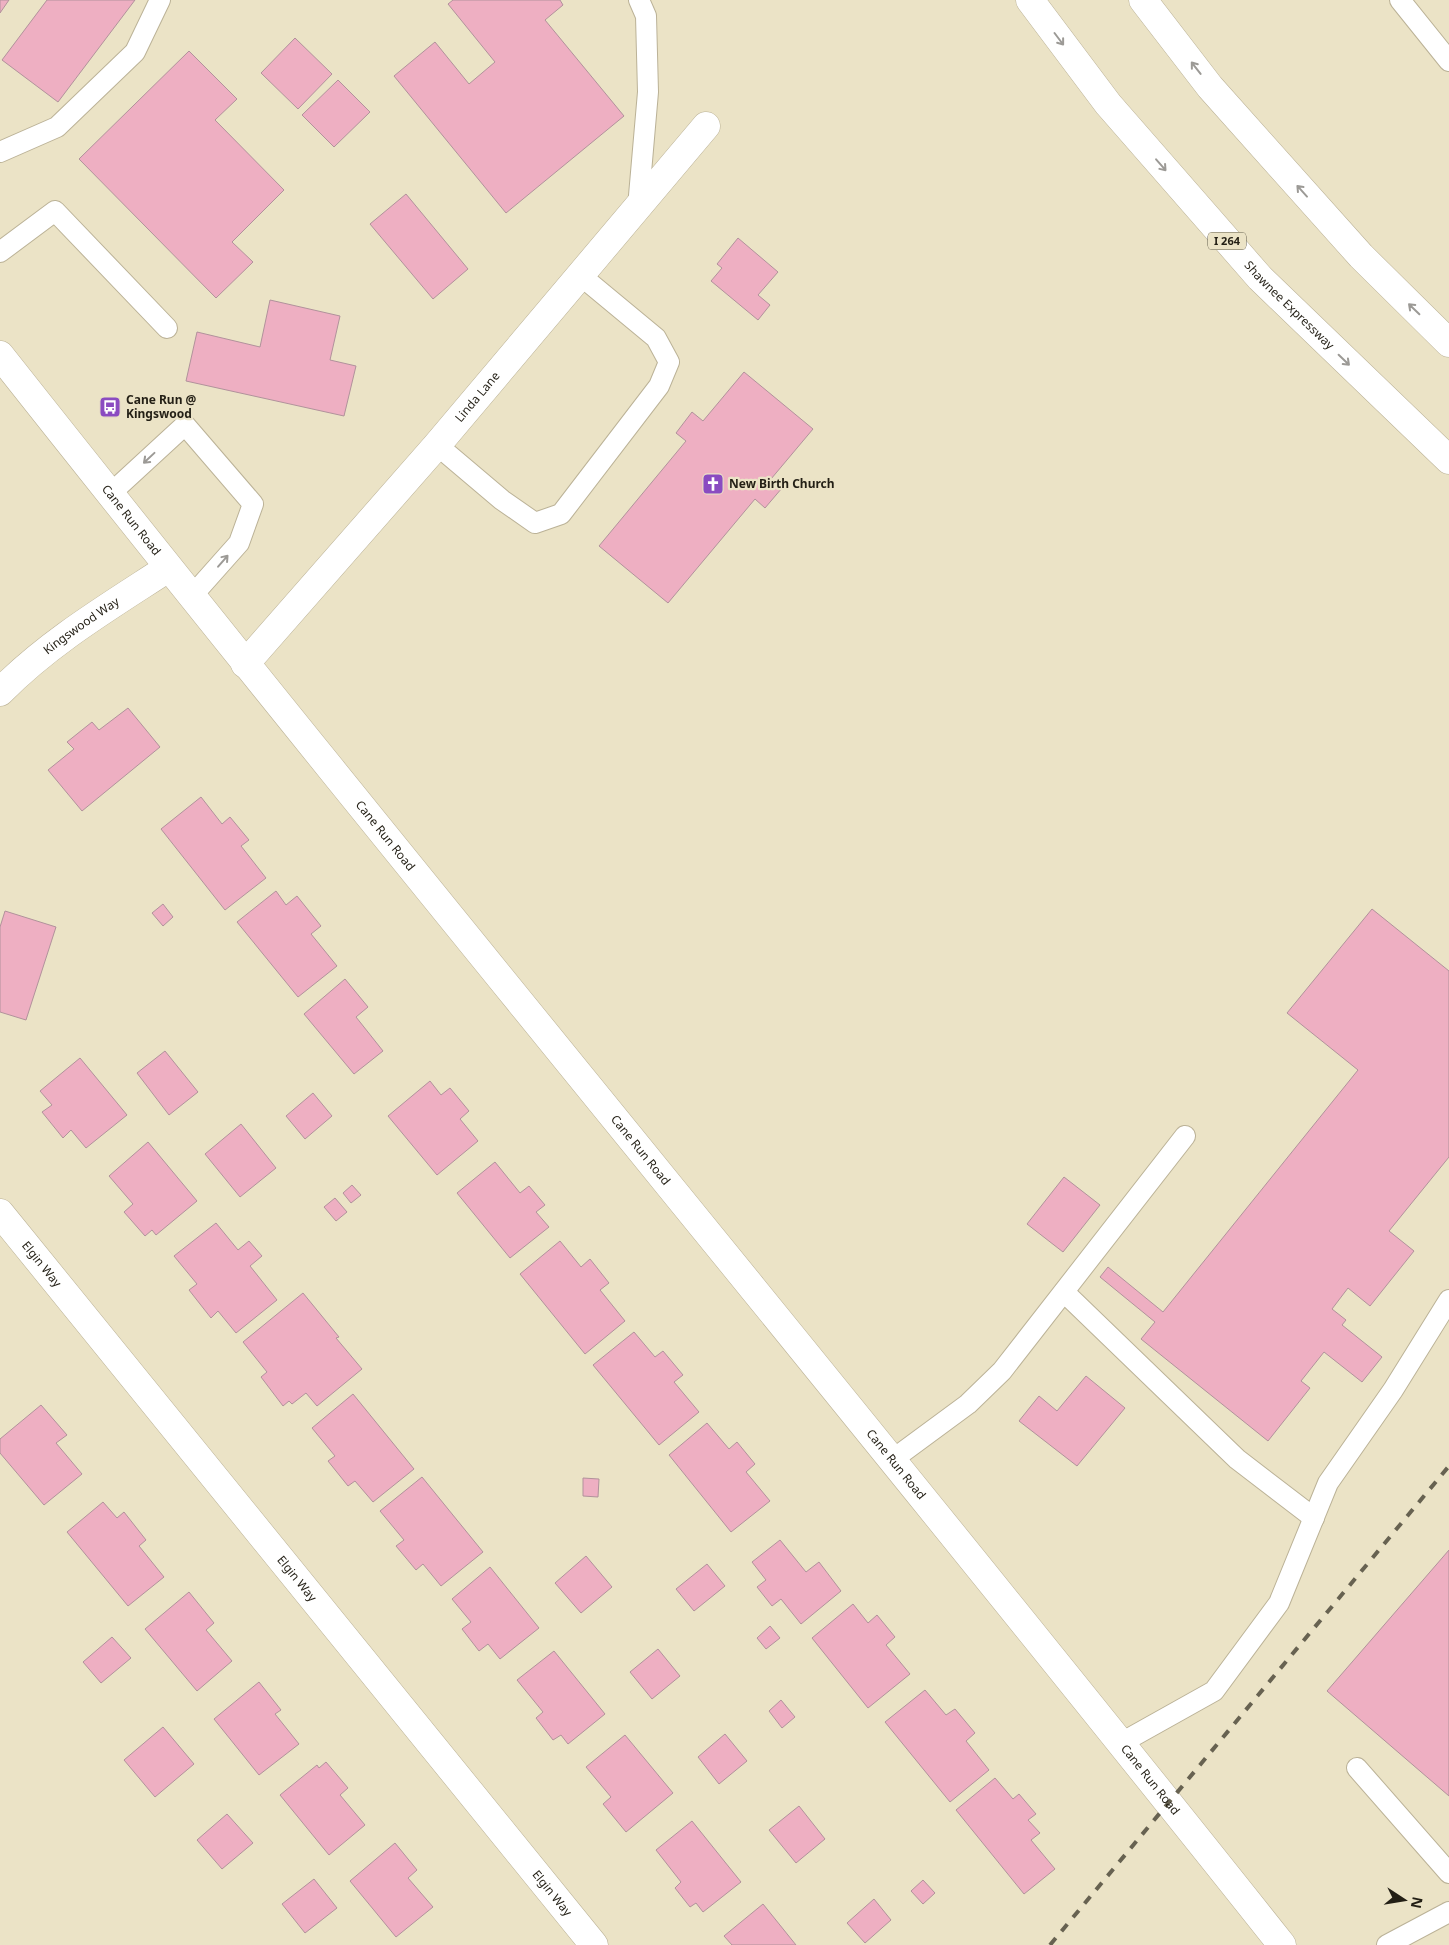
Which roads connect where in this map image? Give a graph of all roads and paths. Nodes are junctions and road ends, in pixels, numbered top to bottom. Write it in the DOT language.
graph roads {
  1 [pos="160,0"];
  2 [pos="639,0"];
  3 [pos="1030,0"];
  4 [pos="1143,0"];
  5 [pos="1400,0"];
  6 [pos="1449,61"];
  7 [pos="706,126"];
  8 [pos="0,152"];
  9 [pos="638,207"];
  10 [pos="0,252"];
  11 [pos="580,275"];
  12 [pos="167,328"];
  13 [pos="1449,343"];
  14 [pos="0,355"];
  15 [pos="437,445"];
  16 [pos="1449,460"];
  17 [pos="110,494"];
  18 [pos="168,568"];
  19 [pos="191,597"];
  20 [pos="245,664"];
  21 [pos="0,692"];
  22 [pos="1185,1136"];
  23 [pos="0,1213"];
  24 [pos="1064,1292"];
  25 [pos="1449,1300"];
  26 [pos="892,1460"];
  27 [pos="1314,1518"];
  28 [pos="1121,1743"];
  29 [pos="1357,1768"];
  30 [pos="1449,1873"];
  31 [pos="1449,1912"];
  32 [pos="594,1945"];
  33 [pos="1282,1945"];
  34 [pos="1387,1945"];
  1 -- 8 [label="lane"];
  2 -- 9 [label="lane"];
  3 -- 16 [label="main road, Shawnee Expressway / I 264, one-way"];
  13 -- 4 [label="main road, one-way"];
  5 -- 6 [label="lane"];
  7 -- 9 [label="main road, Linda Lane"];
  9 -- 11 [label="main road, Linda Lane"];
  10 -- 12 [label="lane"];
  11 -- 15 [label="main road, Linda Lane"];
  11 -- 15 [label="lane"];
  14 -- 17 [label="main road, Cane Run Road"];
  15 -- 20 [label="main road, Linda Lane"];
  17 -- 18 [label="main road, Cane Run Road"];
  19 -- 17 [label="lane, one-way"];
  18 -- 19 [label="main road, Cane Run Road"];
  18 -- 21 [label="main road, Kingswood Way"];
  19 -- 20 [label="main road, Cane Run Road"];
  20 -- 26 [label="main road, Cane Run Road"];
  22 -- 24 [label="lane"];
  23 -- 32 [label="main road, Elgin Way"];
  24 -- 26 [label="lane"];
  24 -- 27 [label="lane"];
  25 -- 27 [label="lane"];
  26 -- 28 [label="main road, Cane Run Road"];
  27 -- 28 [label="lane"];
  28 -- 33 [label="main road, Cane Run Road"];
  29 -- 30 [label="lane"];
  31 -- 34 [label="lane"];
}
